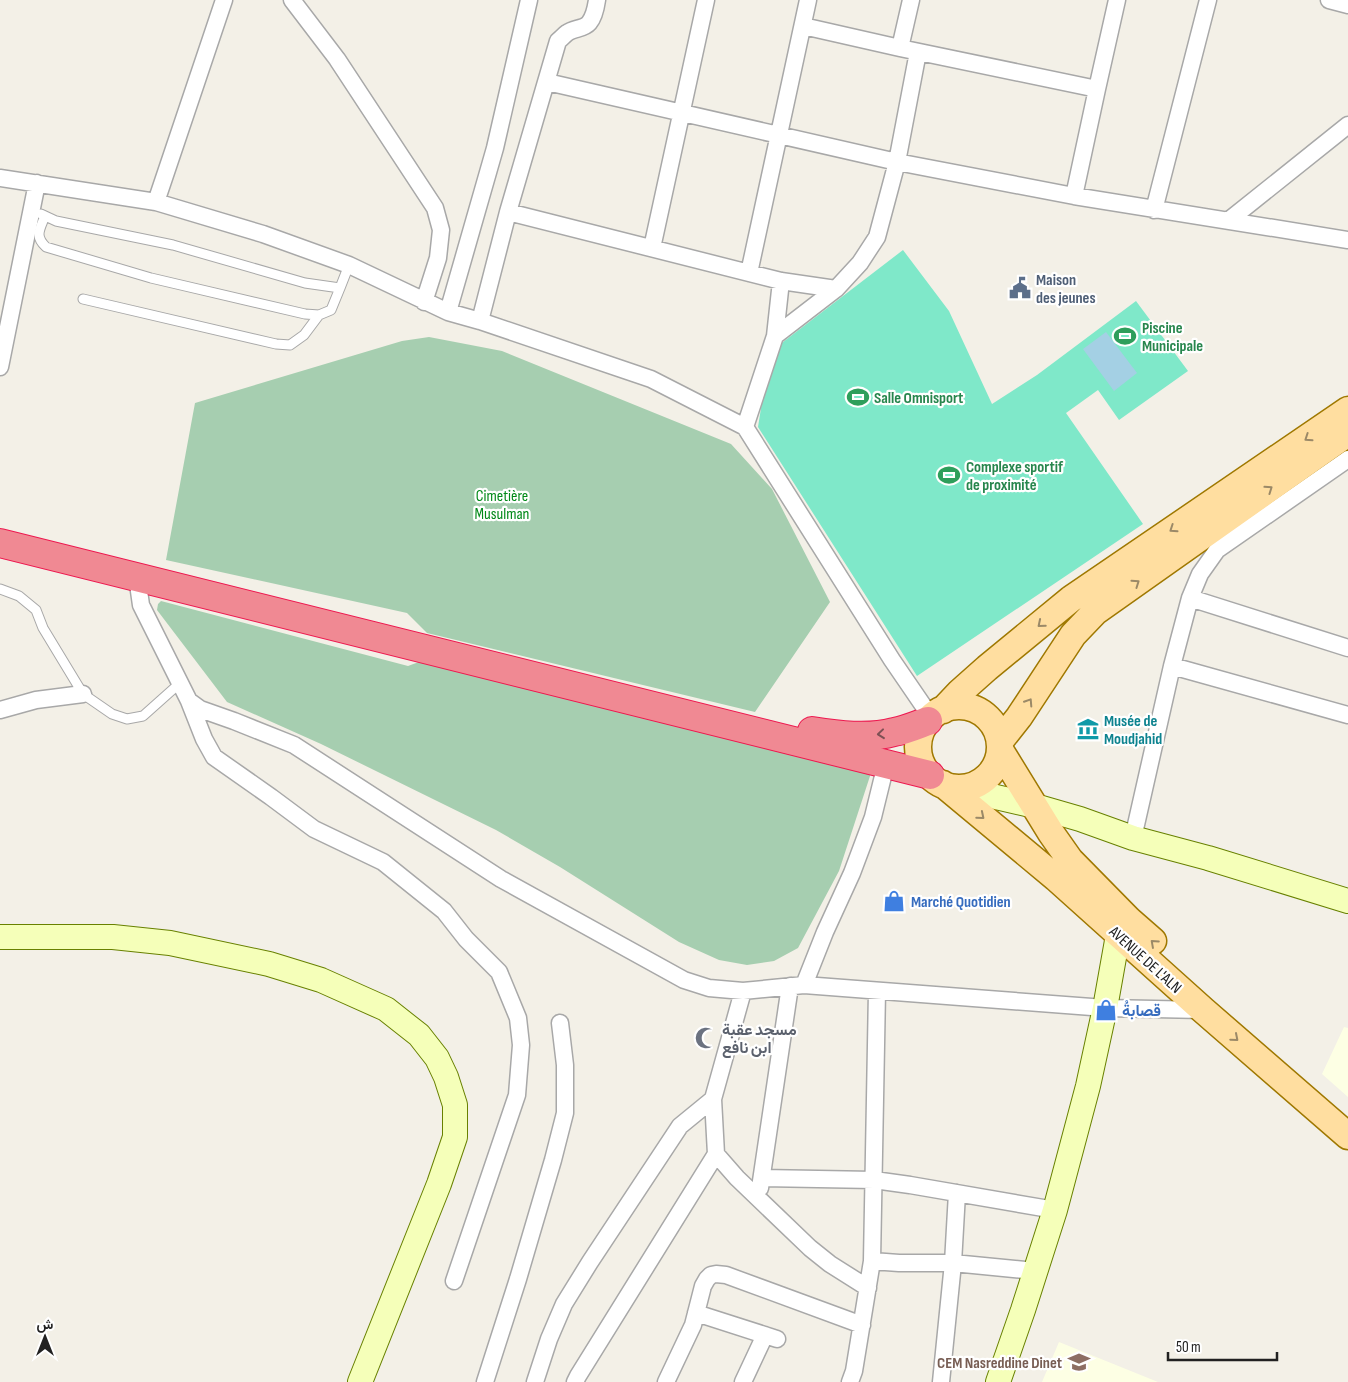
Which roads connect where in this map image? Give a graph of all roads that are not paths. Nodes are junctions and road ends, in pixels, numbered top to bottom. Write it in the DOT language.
graph roads {
  1 [pos="224,0"];
  2 [pos="292,0"];
  3 [pos="529,0"];
  4 [pos="598,0"];
  5 [pos="706,0"];
  6 [pos="808,0"];
  7 [pos="910,0"];
  8 [pos="1117,0"];
  9 [pos="1208,0"];
  10 [pos="1329,0"];
  11 [pos="1348,5"];
  12 [pos="803,26"];
  13 [pos="900,48"];
  14 [pos="918,52"];
  15 [pos="547,82"];
  16 [pos="1097,89"];
  17 [pos="680,113"];
  18 [pos="1348,125"];
  19 [pos="780,135"];
  20 [pos="898,162"];
  21 [pos="0,178"];
  22 [pos="36,183"];
  23 [pos="1074,196"];
  24 [pos="156,202"];
  25 [pos="1154,210"];
  26 [pos="38,212"];
  27 [pos="508,212"];
  28 [pos="1228,221"];
  29 [pos="1348,240"];
  30 [pos="652,248"];
  31 [pos="349,265"];
  32 [pos="749,273"];
  33 [pos="781,281"];
  34 [pos="340,288"];
  35 [pos="836,290"];
  36 [pos="83,299"];
  37 [pos="424,302"];
  38 [pos="448,312"];
  39 [pos="319,314"];
  40 [pos="480,321"];
  41 [pos="775,336"];
  42 [pos="0,367"];
  43 [pos="1348,410"];
  44 [pos="745,427"];
  45 [pos="1348,433"];
  46 [pos="1348,459"];
  47 [pos="0,530"];
  48 [pos="0,543"];
  49 [pos="137,577"];
  50 [pos="0,589"];
  51 [pos="1190,598"];
  52 [pos="1348,648"];
  53 [pos="1172,666"];
  54 [pos="180,684"];
  55 [pos="83,694"];
  56 [pos="189,701"];
  57 [pos="0,710"];
  58 [pos="1348,715"];
  59 [pos="934,716"];
  60 [pos="1000,745"];
  61 [pos="886,764"];
  62 [pos="942,782"];
  63 [pos="1034,806"];
  64 [pos="1133,838"];
  65 [pos="1348,901"];
  66 [pos="1124,928"];
  67 [pos="0,937"];
  68 [pos="797,986"];
  69 [pos="877,990"];
  70 [pos="743,991"];
  71 [pos="1105,1008"];
  72 [pos="1203,1010"];
  73 [pos="560,1023"];
  74 [pos="713,1100"];
  75 [pos="1348,1114"];
  76 [pos="1348,1136"];
  77 [pos="716,1154"];
  78 [pos="762,1178"];
  79 [pos="874,1180"];
  80 [pos="957,1193"];
  81 [pos="759,1198"];
  82 [pos="1055,1210"];
  83 [pos="872,1261"];
  84 [pos="953,1263"];
  85 [pos="1035,1271"];
  86 [pos="454,1281"];
  87 [pos="868,1288"];
  88 [pos="696,1313"];
  89 [pos="862,1325"];
  90 [pos="360,1382"];
  91 [pos="485,1382"];
  92 [pos="535,1382"];
  93 [pos="576,1382"];
  94 [pos="666,1382"];
  95 [pos="743,1382"];
  96 [pos="850,1382"];
  97 [pos="941,1382"];
  98 [pos="998,1382"];
  1 -- 24 [label="street"];
  2 -- 37 [label="street"];
  3 -- 38 [label="street"];
  4 -- 15 [label="street"];
  5 -- 17 [label="street"];
  6 -- 12 [label="street"];
  7 -- 13 [label="street"];
  8 -- 16 [label="street"];
  9 -- 25 [label="street"];
  10 -- 11 [label="street"];
  12 -- 13 [label="street"];
  12 -- 19 [label="street"];
  13 -- 14 [label="street"];
  14 -- 16 [label="street"];
  14 -- 20 [label="street"];
  15 -- 17 [label="street"];
  15 -- 27 [label="street"];
  16 -- 23 [label="street"];
  17 -- 19 [label="street"];
  17 -- 30 [label="street"];
  18 -- 28 [label="street"];
  19 -- 20 [label="street"];
  19 -- 32 [label="street"];
  20 -- 23 [label="street"];
  20 -- 35 [label="street"];
  21 -- 22 [label="street"];
  22 -- 24 [label="street"];
  22 -- 26 [label="street"];
  23 -- 25 [label="street"];
  24 -- 31 [label="street"];
  25 -- 28 [label="street"];
  26 -- 34 [label="lane"];
  26 -- 39 [label="lane"];
  26 -- 42 [label="street"];
  27 -- 30 [label="street"];
  27 -- 40 [label="street"];
  28 -- 29 [label="street"];
  30 -- 32 [label="street"];
  31 -- 34 [label="lane"];
  31 -- 37 [label="street"];
  32 -- 33 [label="street"];
  33 -- 35 [label="street"];
  33 -- 41 [label="street"];
  34 -- 39 [label="lane"];
  35 -- 41 [label="street"];
  36 -- 39 [label="lane"];
  37 -- 38 [label="street"];
  38 -- 40 [label="street"];
  40 -- 44 [label="street"];
  41 -- 44 [label="street"];
  43 -- 59 [label="main road, one-way"];
  44 -- 59 [label="street"];
  60 -- 45 [label="main road, one-way"];
  46 -- 51 [label="street"];
  59 -- 47 [label="highway, one-way"];
  48 -- 49 [label="highway"];
  49 -- 54 [label="street"];
  49 -- 61 [label="highway"];
  50 -- 55 [label="lane"];
  51 -- 52 [label="street"];
  51 -- 53 [label="street"];
  53 -- 58 [label="street"];
  53 -- 64 [label="street"];
  54 -- 55 [label="lane"];
  54 -- 56 [label="street"];
  55 -- 57 [label="street"];
  56 -- 70 [label="street"];
  56 -- 86 [label="street"];
  59 -- 60 [label="main road"];
  59 -- 62 [label="main road"];
  60 -- 62 [label="main road"];
  60 -- 63 [label="main road, AVENUE DE L'ALN"];
  61 -- 62 [label="highway"];
  61 -- 68 [label="street"];
  62 -- 63 [label="street"];
  62 -- 66 [label="main road, AVENUE DE L'ALN, one-way"];
  63 -- 64 [label="street"];
  63 -- 66 [label="main road, AVENUE DE L'ALN"];
  64 -- 65 [label="street"];
  66 -- 71 [label="street"];
  66 -- 72 [label="main road, AVENUE DE L'ALN"];
  75 -- 66 [label="main road, AVENUE DE L'ALN, one-way"];
  67 -- 90 [label="street"];
  68 -- 69 [label="street"];
  68 -- 70 [label="street"];
  68 -- 78 [label="street"];
  69 -- 71 [label="street"];
  69 -- 79 [label="street"];
  70 -- 74 [label="street"];
  71 -- 72 [label="street"];
  71 -- 82 [label="street"];
  72 -- 76 [label="main road, AVENUE DE L'ALN, one-way"];
  73 -- 91 [label="street"];
  74 -- 77 [label="street"];
  74 -- 92 [label="street"];
  77 -- 81 [label="street"];
  77 -- 93 [label="street"];
  78 -- 79 [label="street"];
  78 -- 81 [label="street"];
  79 -- 80 [label="street"];
  79 -- 83 [label="street"];
  80 -- 82 [label="street"];
  80 -- 84 [label="street"];
  81 -- 87 [label="street"];
  82 -- 85 [label="street"];
  83 -- 84 [label="street"];
  83 -- 87 [label="street"];
  84 -- 85 [label="street"];
  84 -- 97 [label="street"];
  85 -- 98 [label="street"];
  87 -- 89 [label="street"];
  88 -- 89 [label="street"];
  88 -- 94 [label="street"];
  88 -- 95 [label="street"];
  89 -- 96 [label="street"];
}
